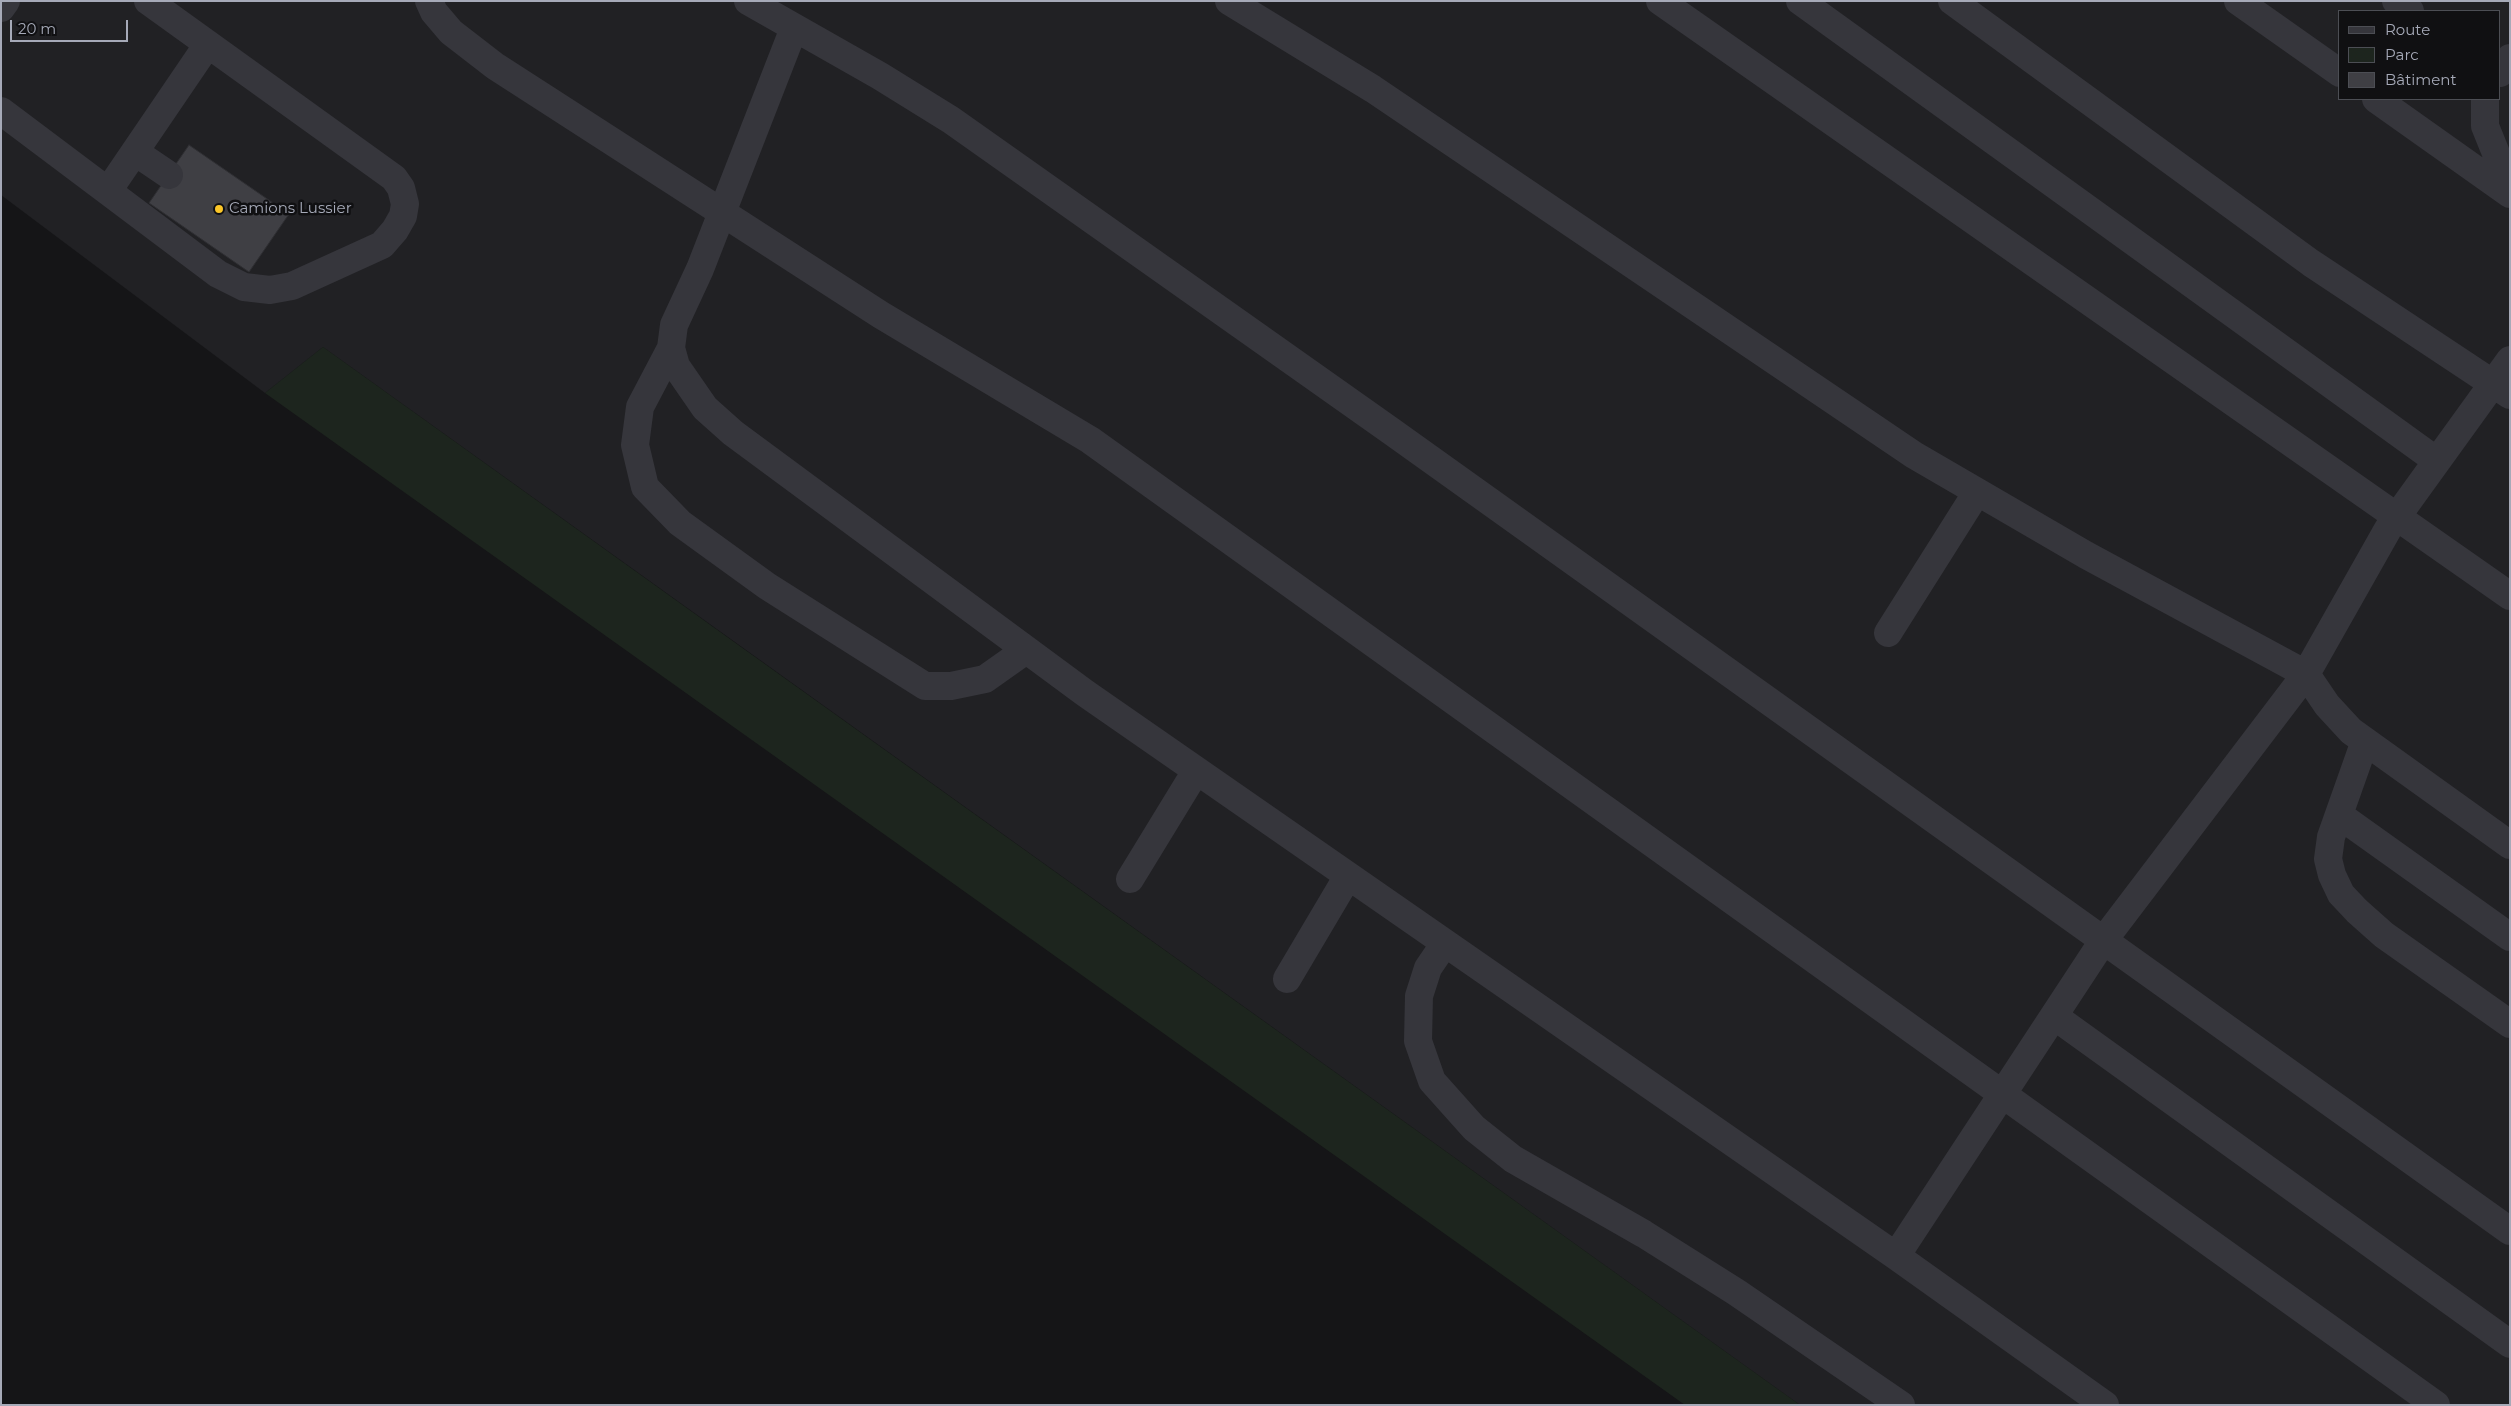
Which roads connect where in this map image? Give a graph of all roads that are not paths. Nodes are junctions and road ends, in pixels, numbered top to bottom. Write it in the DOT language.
graph roads {
  1 [pos="6,1"];
  2 [pos="148,1"];
  3 [pos="429,1"];
  4 [pos="748,1"];
  5 [pos="1229,1"];
  6 [pos="1660,1"];
  7 [pos="1800,1"];
  8 [pos="1952,1"];
  9 [pos="2238,1"];
  10 [pos="2396,1"];
  11 [pos="1,8"];
  12 [pos="2409,10"];
  13 [pos="794,28"];
  14 [pos="208,44"];
  15 [pos="2510,58"];
  16 [pos="2338,72"];
  17 [pos="2501,73"];
  18 [pos="2377,100"];
  19 [pos="2485,100"];
  20 [pos="1,111"];
  21 [pos="135,152"];
  22 [pos="169,175"];
  23 [pos="2510,188"];
  24 [pos="108,191"];
  25 [pos="2510,194"];
  26 [pos="722,212"];
  27 [pos="671,348"];
  28 [pos="2510,360"];
  29 [pos="2501,389"];
  30 [pos="2437,461"];
  31 [pos="1978,492"];
  32 [pos="2397,516"];
  33 [pos="2510,596"];
  34 [pos="1888,633"];
  35 [pos="1026,650"];
  36 [pos="2306,674"];
  37 [pos="2365,741"];
  38 [pos="1196,771"];
  39 [pos="2339,816"];
  40 [pos="2510,845"];
  41 [pos="1348,876"];
  42 [pos="1130,879"];
  43 [pos="2510,937"];
  44 [pos="2103,941"];
  45 [pos="1445,943"];
  46 [pos="1287,979"];
  47 [pos="2054,1016"];
  48 [pos="2510,1024"];
  49 [pos="2004,1093"];
  50 [pos="2510,1231"];
  51 [pos="1896,1256"];
  52 [pos="2510,1344"];
  53 [pos="1901,1405"];
  54 [pos="2105,1405"];
  55 [pos="2436,1405"];
  1 -- 11 [label="lane"];
  2 -- 14 [label="lane"];
  3 -- 26 [label="lane"];
  4 -- 13 [label="lane"];
  5 -- 31 [label="lane"];
  6 -- 32 [label="lane"];
  7 -- 30 [label="lane"];
  8 -- 29 [label="lane"];
  9 -- 16 [label="lane"];
  10 -- 12 [label="lane"];
  13 -- 26 [label="lane"];
  13 -- 44 [label="lane"];
  14 -- 21 [label="lane"];
  14 -- 24 [label="lane"];
  15 -- 17 [label="lane"];
  18 -- 25 [label="lane"];
  19 -- 23 [label="lane"];
  20 -- 24 [label="lane"];
  21 -- 22 [label="lane"];
  21 -- 24 [label="lane"];
  26 -- 27 [label="lane"];
  26 -- 49 [label="lane"];
  27 -- 35 [label="lane"];
  27 -- 35 [label="lane"];
  28 -- 29 [label="lane"];
  29 -- 30 [label="lane"];
  30 -- 32 [label="lane"];
  31 -- 34 [label="lane"];
  31 -- 36 [label="lane"];
  32 -- 33 [label="lane"];
  32 -- 36 [label="lane"];
  35 -- 38 [label="lane"];
  36 -- 37 [label="lane"];
  36 -- 44 [label="lane"];
  37 -- 39 [label="lane"];
  37 -- 40 [label="lane"];
  38 -- 41 [label="lane"];
  38 -- 42 [label="lane"];
  39 -- 43 [label="lane"];
  39 -- 48 [label="lane"];
  41 -- 45 [label="lane"];
  41 -- 46 [label="lane"];
  44 -- 47 [label="lane"];
  44 -- 50 [label="lane"];
  45 -- 51 [label="lane"];
  45 -- 53 [label="lane"];
  47 -- 49 [label="lane"];
  47 -- 52 [label="lane"];
  49 -- 51 [label="lane"];
  49 -- 55 [label="lane"];
  51 -- 54 [label="lane"];
}
